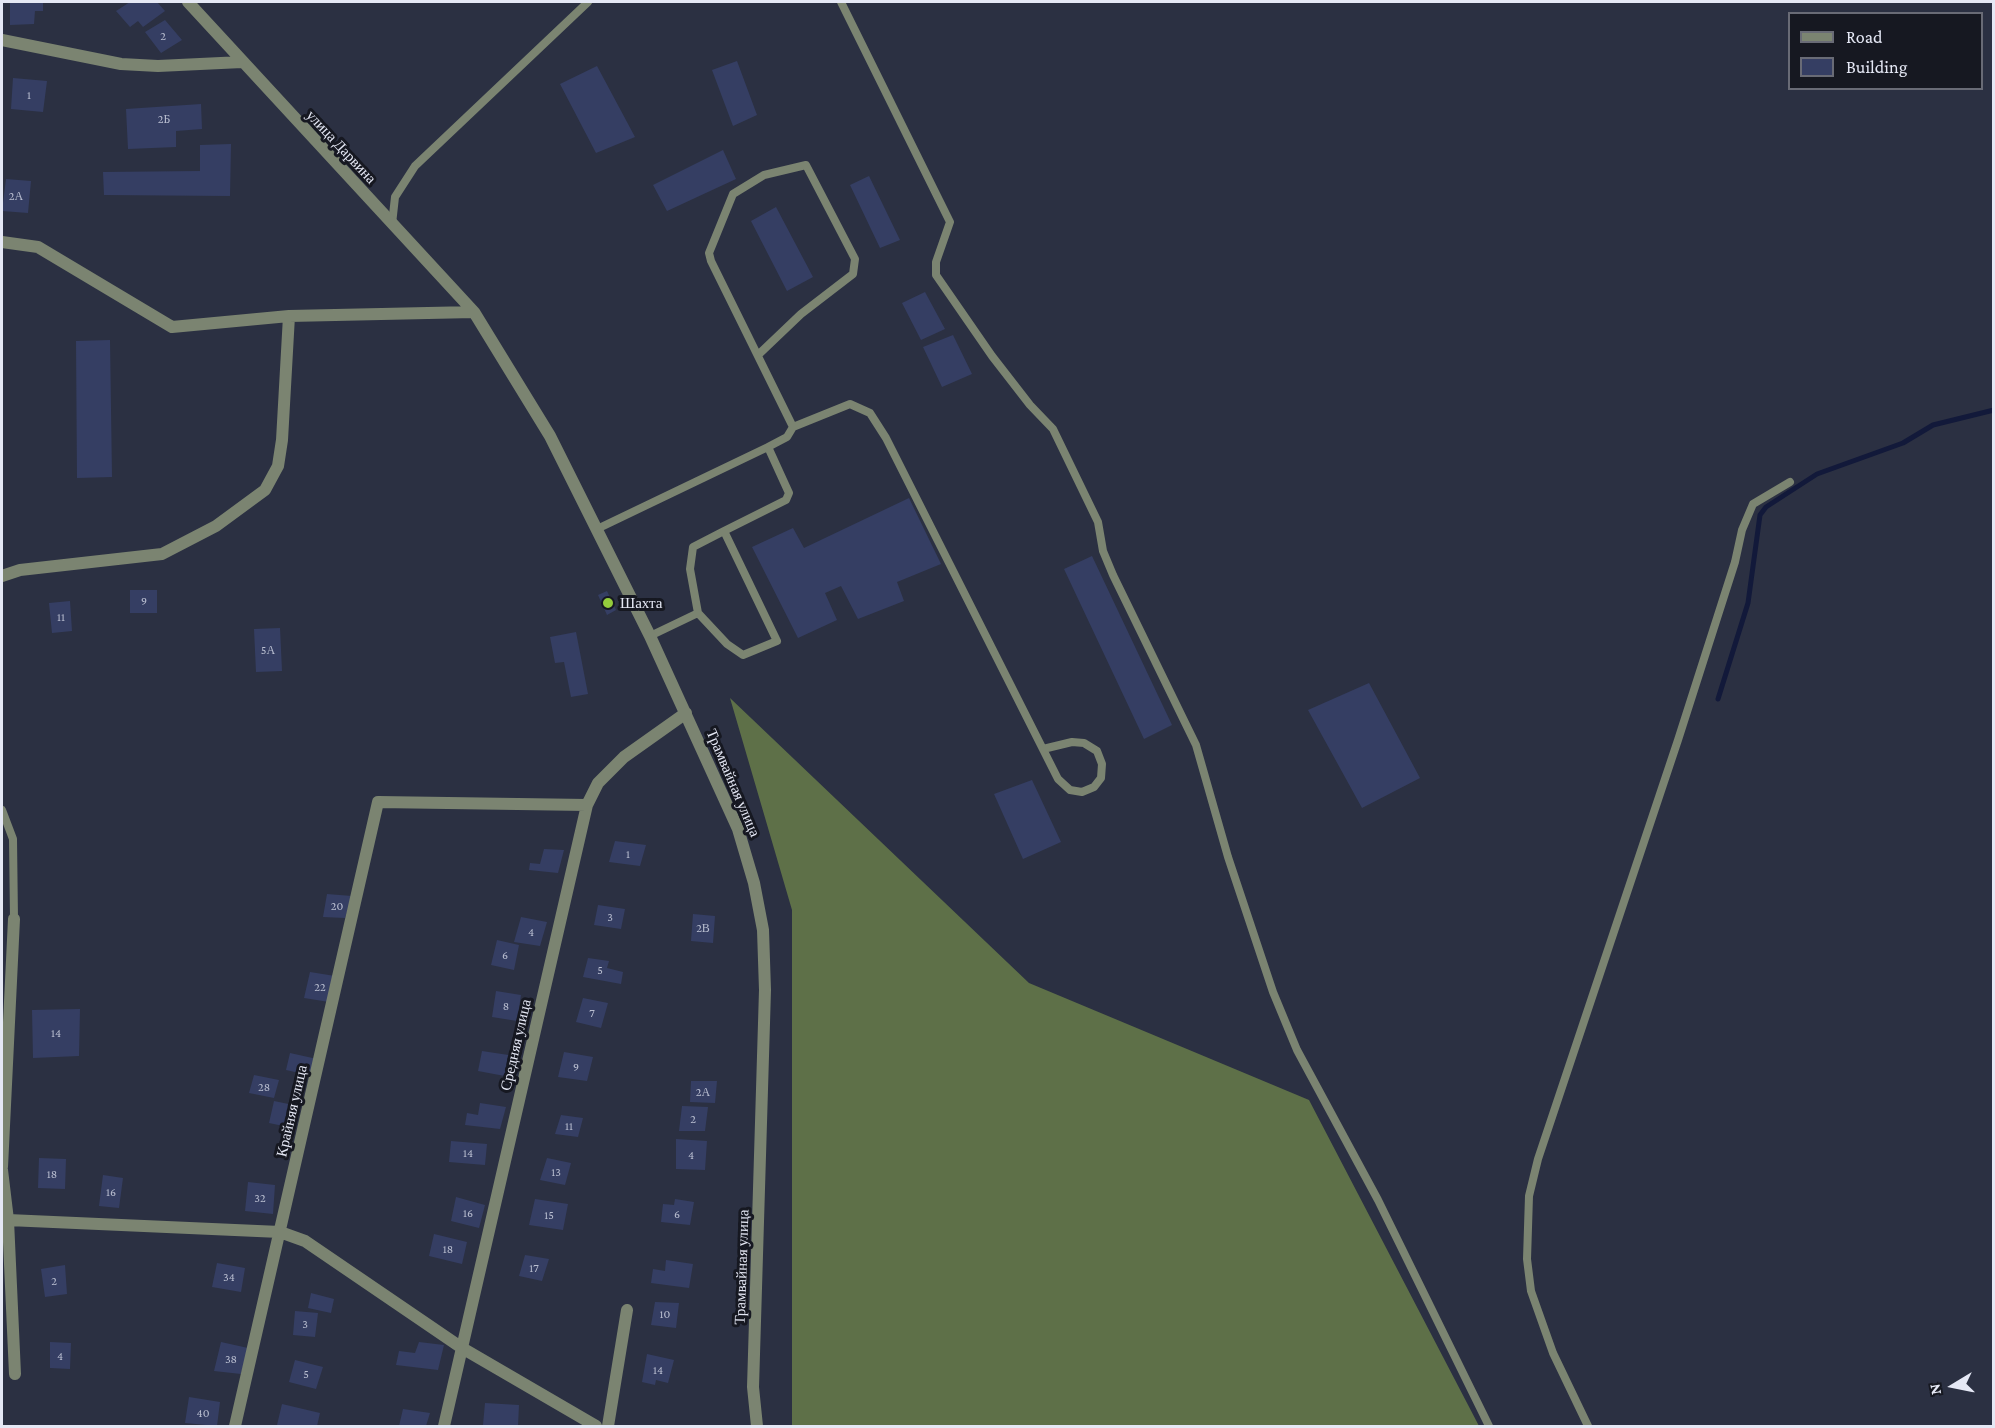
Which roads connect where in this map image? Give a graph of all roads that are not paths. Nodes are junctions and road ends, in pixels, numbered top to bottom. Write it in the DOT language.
graph roads {
  1 [pos="188,2"];
  2 [pos="588,2"];
  3 [pos="841,2"];
  4 [pos="2,40"];
  5 [pos="242,62"];
  6 [pos="392,224"];
  7 [pos="2,242"];
  8 [pos="474,312"];
  9 [pos="289,316"];
  10 [pos="758,355"];
  11 [pos="793,427"];
  12 [pos="768,447"];
  13 [pos="1790,482"];
  14 [pos="597,529"];
  15 [pos="724,531"];
  16 [pos="2,576"];
  17 [pos="698,613"];
  18 [pos="650,636"];
  19 [pos="686,712"];
  20 [pos="1043,749"];
  21 [pos="587,805"];
  22 [pos="2,810"];
  23 [pos="14,919"];
  24 [pos="2,1168"];
  25 [pos="8,1220"];
  26 [pos="280,1232"];
  27 [pos="627,1310"];
  28 [pos="462,1348"];
  29 [pos="15,1374"];
  30 [pos="236,1426"];
  31 [pos="444,1426"];
  32 [pos="596,1426"];
  33 [pos="608,1426"];
  34 [pos="757,1426"];
  35 [pos="1489,1426"];
  36 [pos="1588,1426"];
  1 -- 5 [label="street, улица Дарвина"];
  2 -- 6 [label="lane"];
  3 -- 35 [label="lane"];
  4 -- 5 [label="street"];
  5 -- 6 [label="street, улица Дарвина"];
  6 -- 8 [label="street, улица Дарвина"];
  7 -- 9 [label="street"];
  8 -- 9 [label="street"];
  8 -- 14 [label="street, Трамвайная улица"];
  9 -- 16 [label="street"];
  10 -- 10 [label="lane"];
  10 -- 11 [label="lane"];
  11 -- 12 [label="lane"];
  11 -- 20 [label="lane"];
  12 -- 14 [label="lane"];
  12 -- 15 [label="lane"];
  13 -- 36 [label="lane"];
  14 -- 18 [label="street, Трамвайная улица"];
  15 -- 17 [label="lane"];
  15 -- 17 [label="lane"];
  17 -- 18 [label="lane"];
  18 -- 19 [label="street, Трамвайная улица"];
  19 -- 21 [label="street, Средняя улица"];
  19 -- 34 [label="street, Трамвайная улица"];
  20 -- 20 [label="lane"];
  21 -- 26 [label="street, Крайняя улица"];
  21 -- 28 [label="street, Средняя улица"];
  22 -- 23 [label="lane"];
  23 -- 24 [label="street"];
  24 -- 25 [label="street"];
  25 -- 26 [label="street"];
  25 -- 29 [label="street"];
  26 -- 28 [label="street"];
  26 -- 30 [label="street, Крайняя улица"];
  27 -- 33 [label="street"];
  28 -- 31 [label="street, Средняя улица"];
  28 -- 32 [label="street"];
}
